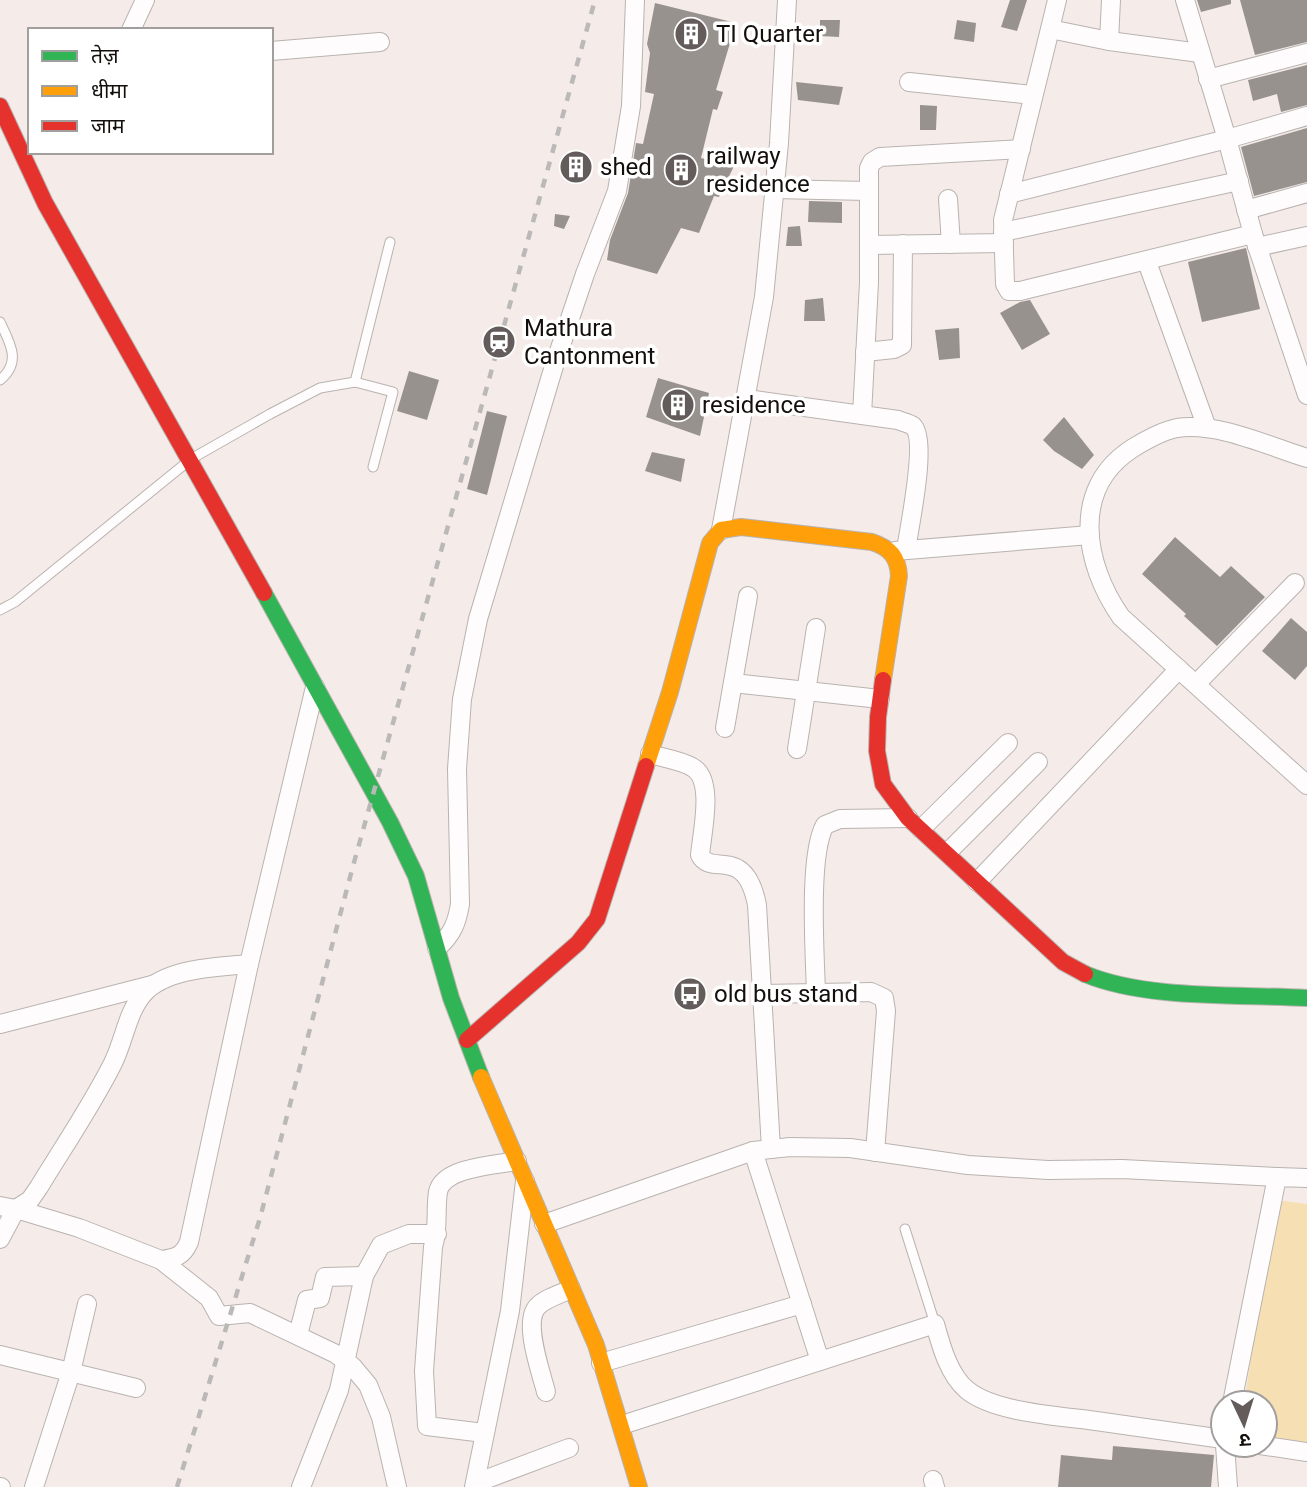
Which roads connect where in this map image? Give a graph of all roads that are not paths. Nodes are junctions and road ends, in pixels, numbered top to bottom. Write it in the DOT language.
graph roads {
  1 [pos="145,0"];
  2 [pos="635,0"];
  3 [pos="787,0"];
  4 [pos="1057,0"];
  5 [pos="1111,0"];
  6 [pos="1185,0"];
  7 [pos="135,28"];
  8 [pos="1050,29"];
  9 [pos="1109,41"];
  10 [pos="380,43"];
  11 [pos="273,51"];
  12 [pos="1200,53"];
  13 [pos="1307,53"];
  14 [pos="1208,79"];
  15 [pos="909,82"];
  16 [pos="1033,94"];
  17 [pos="0,106"];
  18 [pos="1307,116"];
  19 [pos="16,136"];
  20 [pos="1227,139"];
  21 [pos="1021,149"];
  22 [pos="1239,181"];
  23 [pos="774,189"];
  24 [pos="869,191"];
  25 [pos="1307,193"];
  26 [pos="1009,194"];
  27 [pos="948,199"];
  28 [pos="1246,210"];
  29 [pos="1307,236"];
  30 [pos="1004,238"];
  31 [pos="1255,241"];
  32 [pos="390,242"];
  33 [pos="869,244"];
  34 [pos="903,244"];
  35 [pos="951,244"];
  36 [pos="1147,262"];
  37 [pos="0,322"];
  38 [pos="865,352"];
  39 [pos="0,380"];
  40 [pos="355,382"];
  41 [pos="1307,396"];
  42 [pos="747,398"];
  43 [pos="862,415"];
  44 [pos="1207,428"];
  45 [pos="191,458"];
  46 [pos="1307,458"];
  47 [pos="373,467"];
  48 [pos="721,530"];
  49 [pos="1090,535"];
  50 [pos="899,550"];
  51 [pos="1295,583"];
  52 [pos="748,596"];
  53 [pos="0,610"];
  54 [pos="816,628"];
  55 [pos="1179,669"];
  56 [pos="733,683"];
  57 [pos="1196,684"];
  58 [pos="316,687"];
  59 [pos="806,690"];
  60 [pos="880,699"];
  61 [pos="725,728"];
  62 [pos="1008,743"];
  63 [pos="797,749"];
  64 [pos="650,754"];
  65 [pos="1038,762"];
  66 [pos="1307,785"];
  67 [pos="915,823"];
  68 [pos="948,852"];
  69 [pos="977,882"];
  70 [pos="437,948"];
  71 [pos="249,964"];
  72 [pos="159,983"];
  73 [pos="816,993"];
  74 [pos="762,994"];
  75 [pos="1307,998"];
  76 [pos="0,1024"];
  77 [pos="467,1040"];
  78 [pos="771,1149"];
  79 [pos="753,1152"];
  80 [pos="875,1152"];
  81 [pos="517,1161"];
  82 [pos="1277,1177"];
  83 [pos="1307,1178"];
  84 [pos="525,1181"];
  85 [pos="5,1205"];
  86 [pos="544,1224"];
  87 [pos="905,1228"];
  88 [pos="437,1234"];
  89 [pos="0,1239"];
  90 [pos="161,1260"];
  91 [pos="364,1276"];
  92 [pos="571,1289"];
  93 [pos="87,1304"];
  94 [pos="802,1304"];
  95 [pos="935,1324"];
  96 [pos="298,1335"];
  97 [pos="0,1355"];
  98 [pos="820,1361"];
  99 [pos="346,1362"];
  100 [pos="601,1363"];
  101 [pos="71,1372"];
  102 [pos="136,1388"];
  103 [pos="1235,1389"];
  104 [pos="545,1391"];
  105 [pos="622,1426"];
  106 [pos="484,1433"];
  107 [pos="1209,1437"];
  108 [pos="569,1448"];
  109 [pos="1279,1448"];
  110 [pos="1307,1452"];
  111 [pos="1227,1459"];
  112 [pos="475,1485"];
  113 [pos="34,1487"];
  114 [pos="301,1487"];
  115 [pos="397,1487"];
  116 [pos="639,1487"];
  117 [pos="1228,1487"];
  1 -- 7 [label="street"];
  2 -- 70 [label="street"];
  3 -- 23 [label="street"];
  4 -- 8 [label="street"];
  5 -- 9 [label="street"];
  6 -- 12 [label="street"];
  8 -- 9 [label="street"];
  8 -- 16 [label="street"];
  9 -- 12 [label="street"];
  10 -- 11 [label="street"];
  12 -- 14 [label="street"];
  13 -- 14 [label="street"];
  14 -- 20 [label="street"];
  15 -- 16 [label="street"];
  16 -- 21 [label="street"];
  17 -- 19 [label="street"];
  18 -- 20 [label="street"];
  19 -- 45 [label="street"];
  20 -- 22 [label="street"];
  20 -- 26 [label="street"];
  21 -- 24 [label="street"];
  21 -- 26 [label="street"];
  22 -- 28 [label="street"];
  22 -- 30 [label="street"];
  23 -- 24 [label="street"];
  23 -- 42 [label="street"];
  24 -- 33 [label="street"];
  25 -- 28 [label="street"];
  26 -- 30 [label="street"];
  27 -- 35 [label="street"];
  28 -- 31 [label="street"];
  29 -- 31 [label="street"];
  30 -- 35 [label="street"];
  30 -- 36 [label="street"];
  31 -- 36 [label="street"];
  31 -- 41 [label="street"];
  32 -- 40 [label="lane"];
  33 -- 34 [label="street"];
  33 -- 38 [label="street"];
  34 -- 35 [label="street"];
  34 -- 38 [label="street"];
  36 -- 44 [label="street"];
  37 -- 39 [label="lane"];
  38 -- 43 [label="street"];
  40 -- 45 [label="lane"];
  40 -- 47 [label="lane"];
  42 -- 43 [label="street"];
  42 -- 48 [label="street"];
  43 -- 50 [label="street"];
  44 -- 46 [label="street"];
  44 -- 49 [label="street"];
  45 -- 53 [label="lane"];
  45 -- 58 [label="street"];
  48 -- 50 [label="street"];
  48 -- 64 [label="street"];
  49 -- 50 [label="street"];
  49 -- 55 [label="street"];
  50 -- 60 [label="street"];
  51 -- 57 [label="street"];
  52 -- 56 [label="street"];
  54 -- 59 [label="street"];
  55 -- 57 [label="street"];
  55 -- 69 [label="street"];
  56 -- 59 [label="street"];
  56 -- 61 [label="street"];
  57 -- 66 [label="street"];
  58 -- 70 [label="street"];
  58 -- 71 [label="street"];
  59 -- 60 [label="street"];
  59 -- 63 [label="street"];
  60 -- 67 [label="street"];
  62 -- 67 [label="street"];
  64 -- 74 [label="street"];
  64 -- 77 [label="street"];
  65 -- 68 [label="street"];
  67 -- 68 [label="street"];
  67 -- 73 [label="street"];
  68 -- 69 [label="street"];
  69 -- 75 [label="street"];
  70 -- 77 [label="street"];
  71 -- 72 [label="street"];
  71 -- 90 [label="street"];
  72 -- 76 [label="street"];
  72 -- 85 [label="street"];
  73 -- 74 [label="street"];
  73 -- 80 [label="street"];
  74 -- 78 [label="street"];
  77 -- 81 [label="street"];
  78 -- 79 [label="street"];
  78 -- 80 [label="street"];
  79 -- 86 [label="street"];
  79 -- 94 [label="street"];
  80 -- 82 [label="street"];
  81 -- 84 [label="street"];
  81 -- 88 [label="street"];
  82 -- 83 [label="street"];
  82 -- 103 [label="street"];
  84 -- 86 [label="street"];
  84 -- 106 [label="street"];
  85 -- 89 [label="street"];
  85 -- 90 [label="street"];
  86 -- 92 [label="street"];
  87 -- 95 [label="lane"];
  88 -- 91 [label="street"];
  88 -- 106 [label="street"];
  90 -- 96 [label="street"];
  91 -- 96 [label="street"];
  91 -- 99 [label="street"];
  92 -- 100 [label="street"];
  92 -- 104 [label="street"];
  93 -- 101 [label="street"];
  94 -- 98 [label="street"];
  94 -- 100 [label="street"];
  95 -- 98 [label="street"];
  95 -- 107 [label="street"];
  96 -- 99 [label="street"];
  97 -- 101 [label="street"];
  98 -- 105 [label="street"];
  99 -- 114 [label="street"];
  99 -- 115 [label="street"];
  100 -- 105 [label="street"];
  101 -- 102 [label="street"];
  101 -- 113 [label="street"];
  105 -- 116 [label="street"];
  106 -- 112 [label="street"];
  108 -- 112 [label="street"];
  109 -- 110 [label="street"];
  111 -- 117 [label="street"];
}
